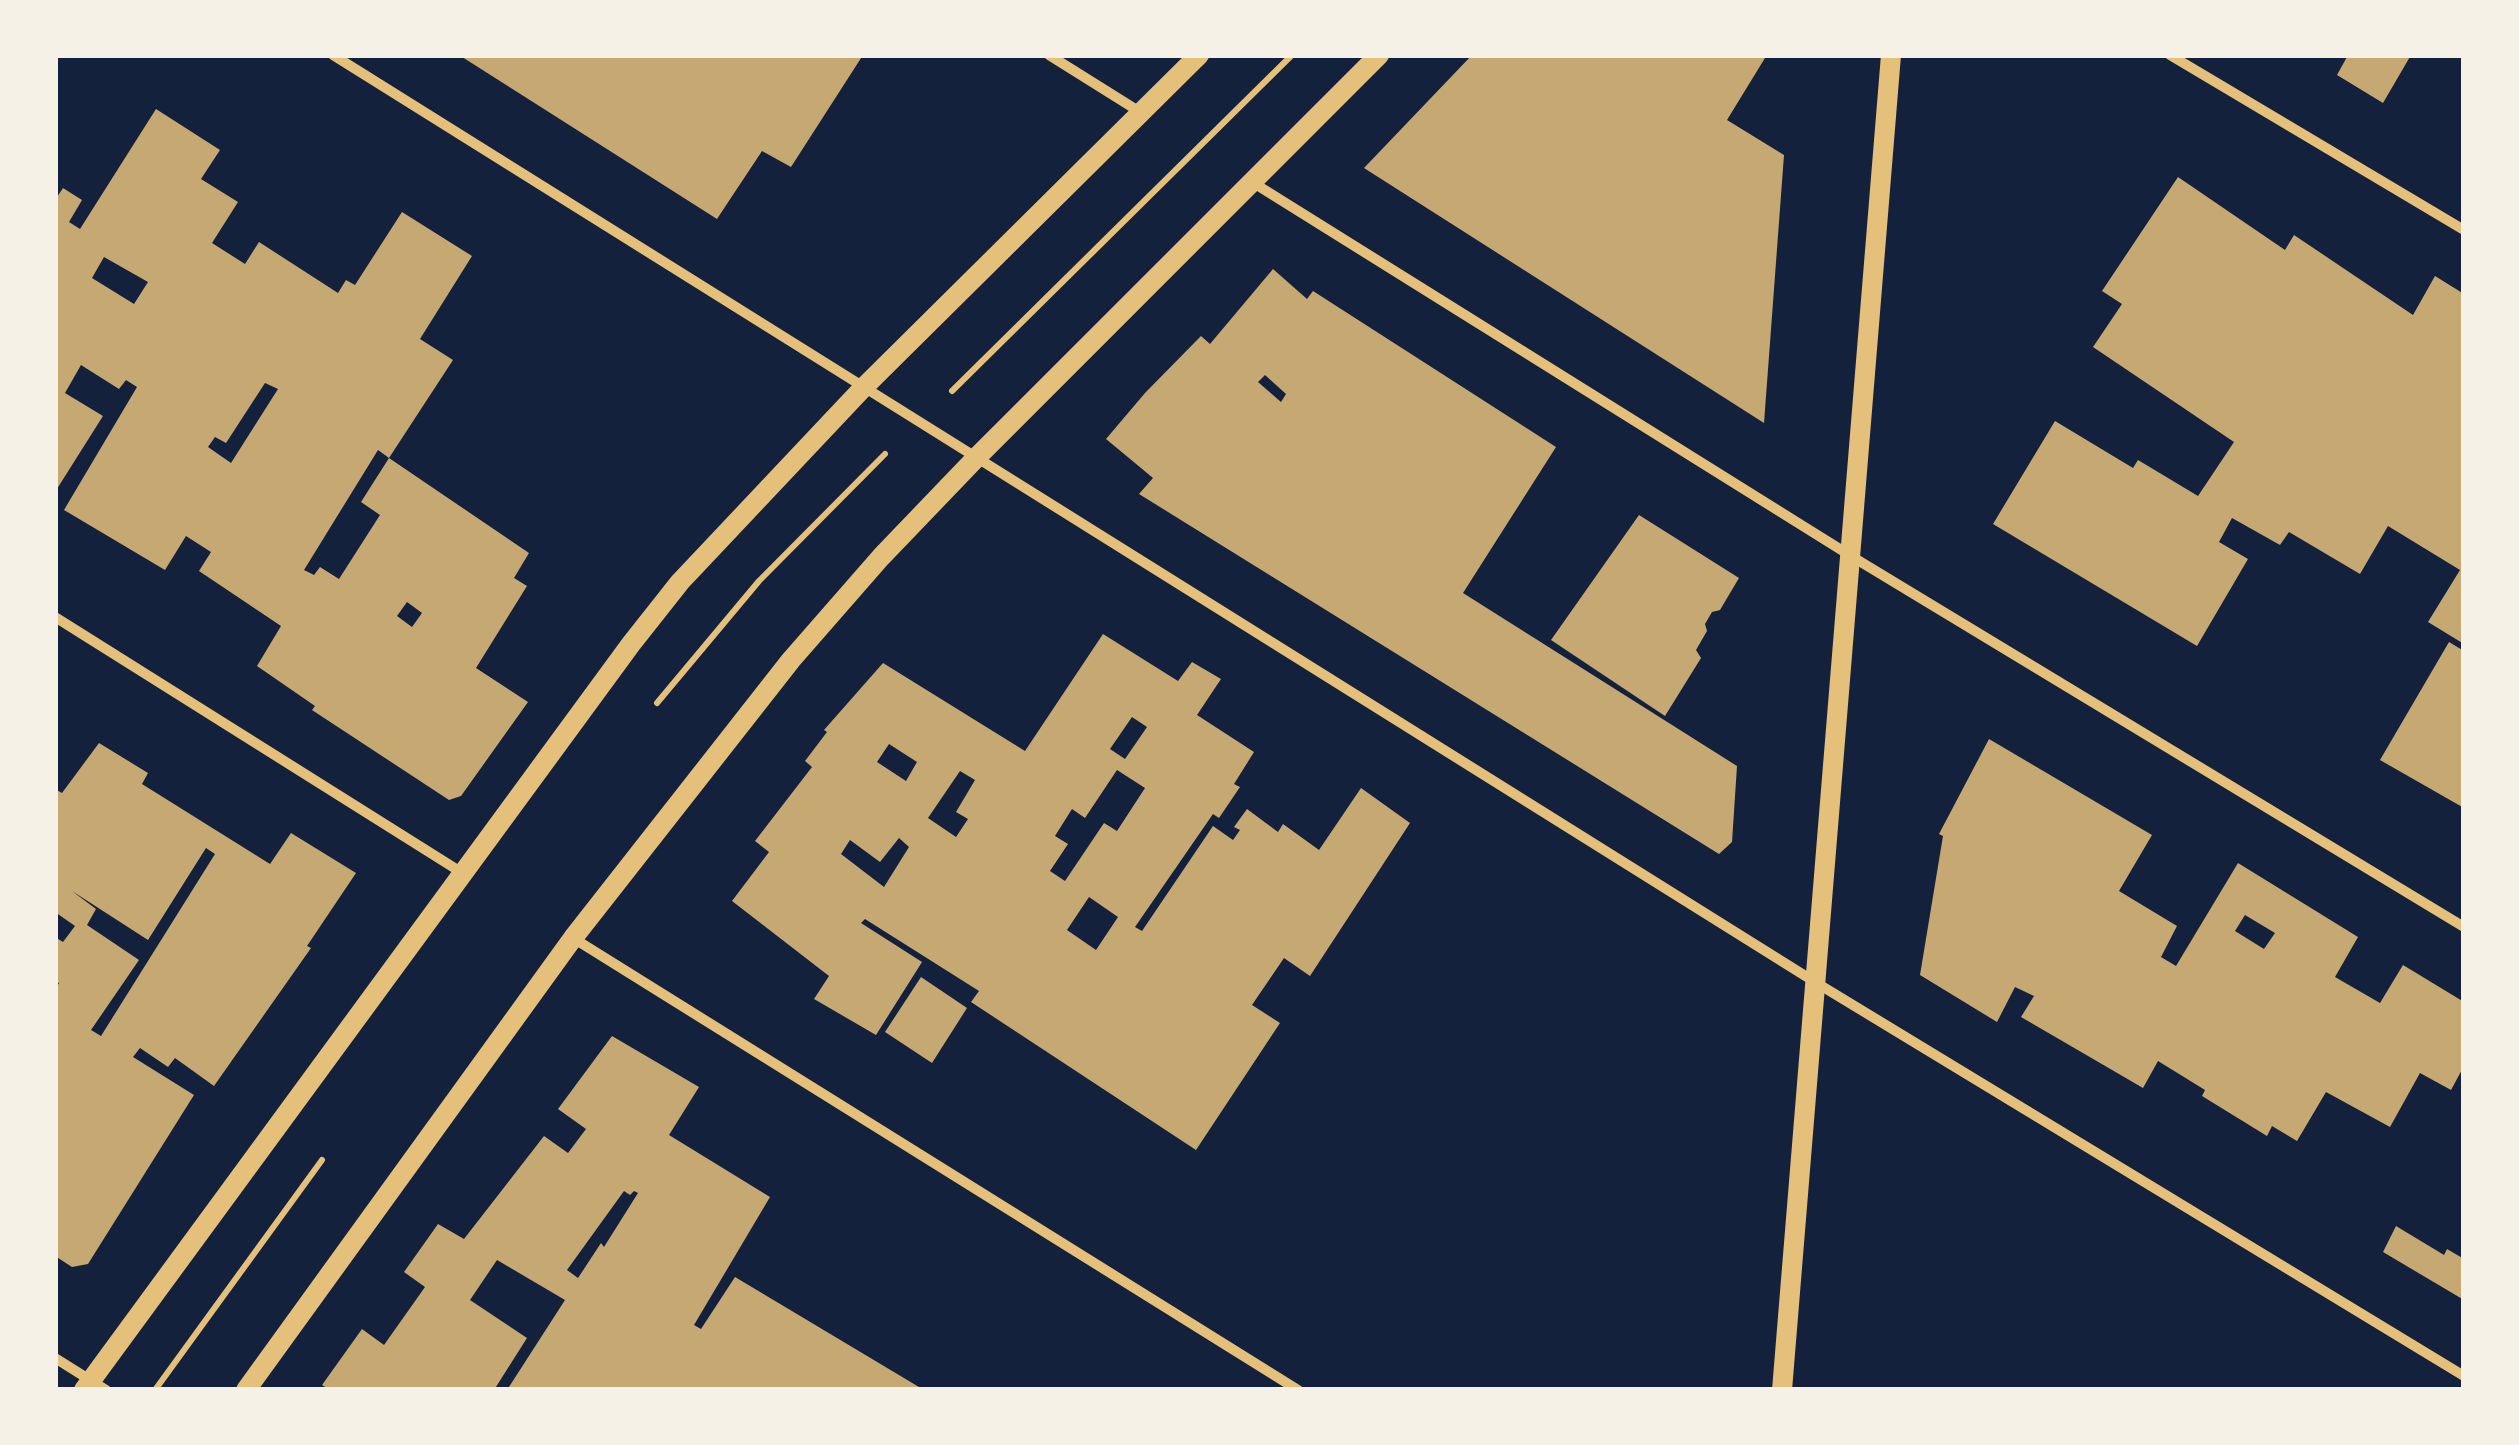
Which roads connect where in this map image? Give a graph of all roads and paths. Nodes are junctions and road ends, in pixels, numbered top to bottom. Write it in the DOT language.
graph roads {
  1 [pos="334,55"];
  2 [pos="1049,55"];
  3 [pos="1199,55"];
  4 [pos="1379,55"];
  5 [pos="1891,55"];
  6 [pos="2170,55"];
  7 [pos="1141,113"];
  8 [pos="1252,182"];
  9 [pos="2464,230"];
  10 [pos="864,388"];
  11 [pos="976,458"];
  12 [pos="1850,556"];
  13 [pos="55,617"];
  14 [pos="464,874"];
  15 [pos="2464,927"];
  16 [pos="573,938"];
  17 [pos="1815,982"];
  18 [pos="55,1358"];
  19 [pos="2464,1376"];
  20 [pos="93,1387"];
  21 [pos="246,1390"];
  22 [pos="1298,1390"];
  23 [pos="1782,1390"];
  1 -- 10 [label="street"];
  2 -- 7 [label="street"];
  3 -- 7 [label="main road"];
  4 -- 8 [label="main road"];
  5 -- 12 [label="main road"];
  6 -- 9 [label="street"];
  7 -- 10 [label="main road"];
  8 -- 11 [label="main road"];
  8 -- 12 [label="street"];
  10 -- 11 [label="street"];
  10 -- 14 [label="main road"];
  11 -- 16 [label="main road"];
  11 -- 17 [label="street"];
  12 -- 15 [label="street"];
  12 -- 17 [label="main road"];
  13 -- 14 [label="street"];
  14 -- 20 [label="main road"];
  16 -- 21 [label="main road"];
  16 -- 22 [label="street"];
  17 -- 19 [label="street"];
  17 -- 23 [label="main road"];
  18 -- 20 [label="street"];
}
